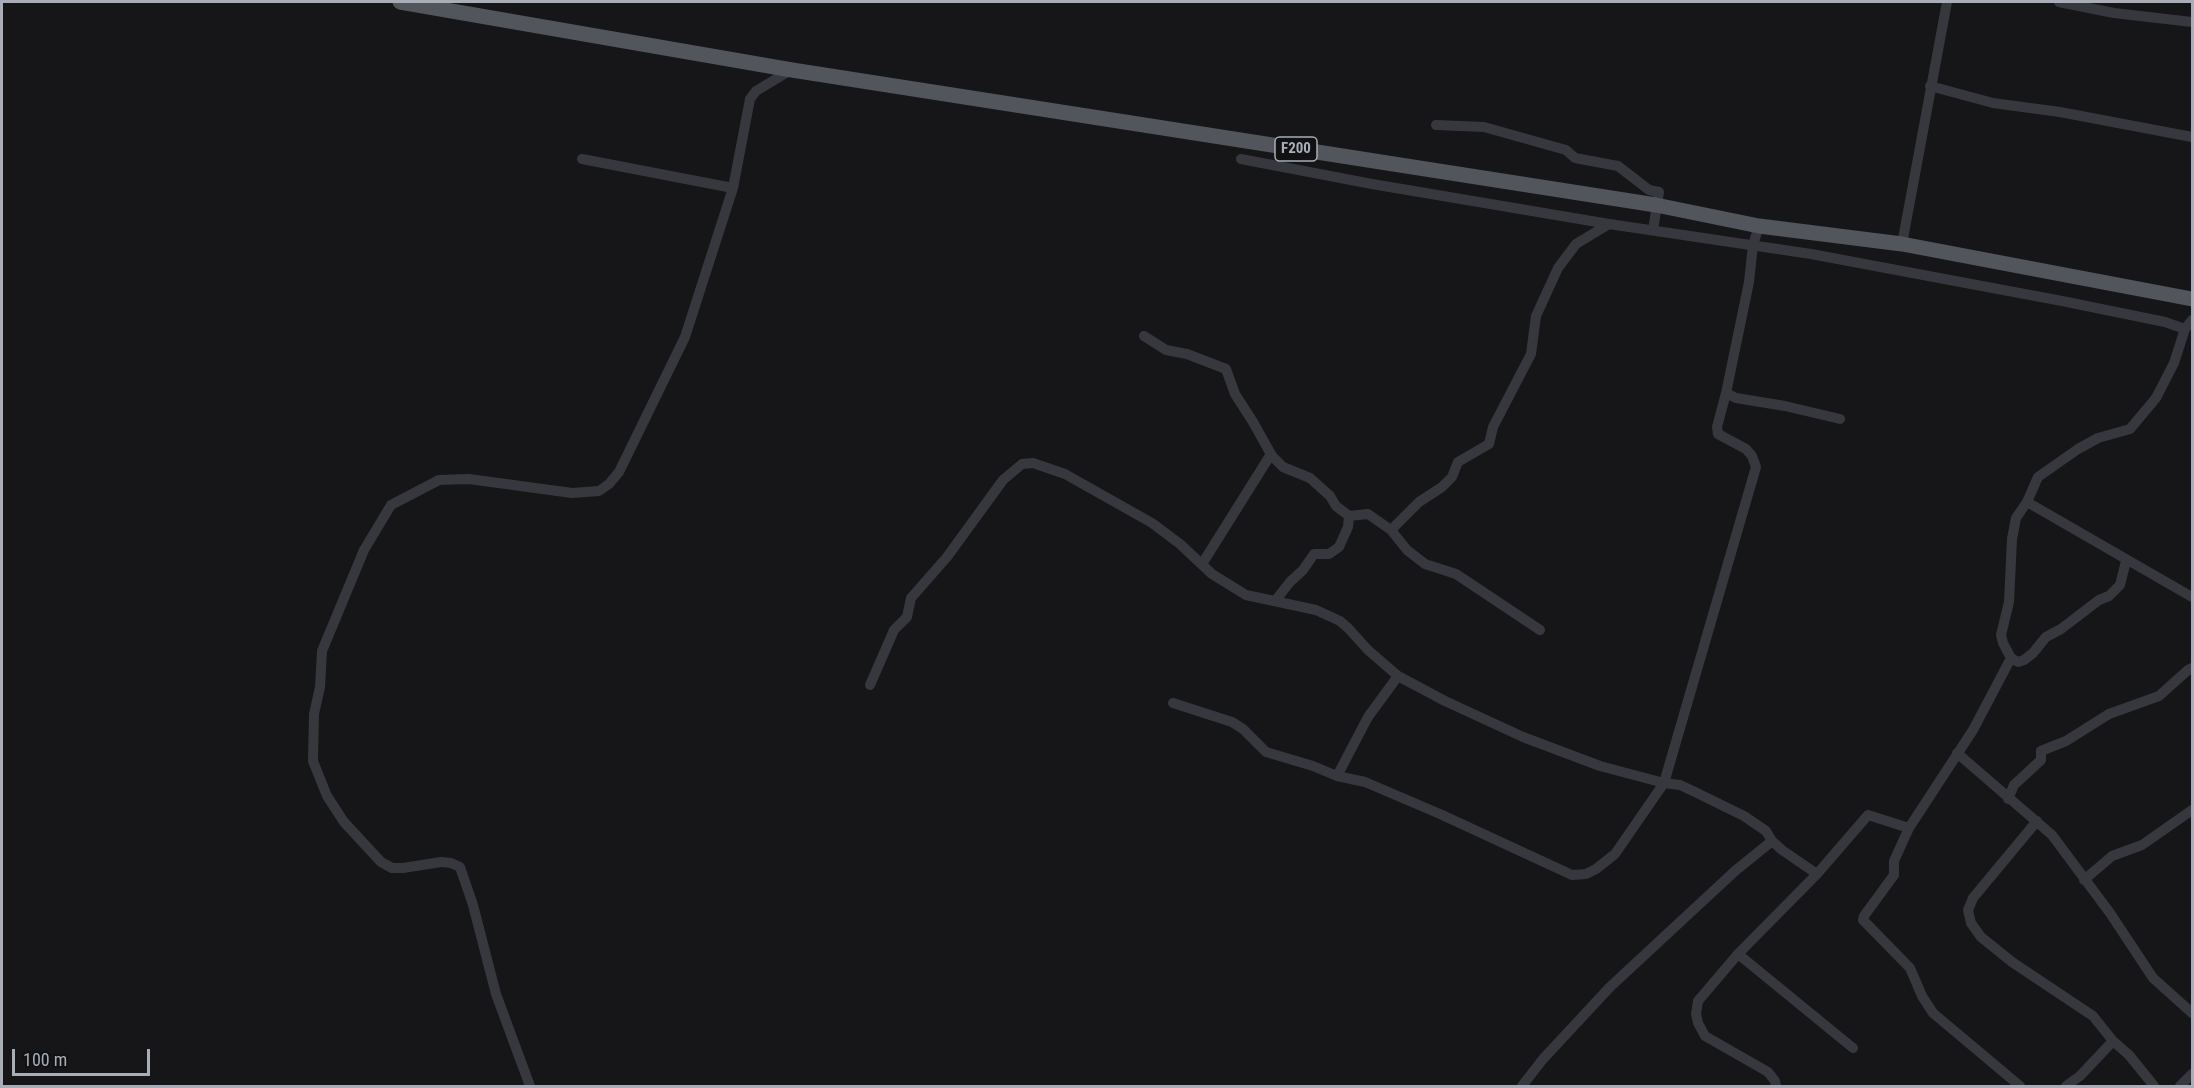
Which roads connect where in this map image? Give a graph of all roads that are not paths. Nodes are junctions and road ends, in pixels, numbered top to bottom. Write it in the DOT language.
graph roads {
  1 [pos="400,2"];
  2 [pos="1947,2"];
  3 [pos="2059,2"];
  4 [pos="2082,4"];
  5 [pos="2193,22"];
  6 [pos="792,70"];
  7 [pos="1930,86"];
  8 [pos="1436,126"];
  9 [pos="2193,137"];
  10 [pos="582,159"];
  11 [pos="1241,159"];
  12 [pos="733,188"];
  13 [pos="1656,205"];
  14 [pos="1610,224"];
  15 [pos="1759,226"];
  16 [pos="1653,230"];
  17 [pos="1902,244"];
  18 [pos="1753,245"];
  19 [pos="2193,299"];
  20 [pos="2193,320"];
  21 [pos="2185,329"];
  22 [pos="1144,336"];
  23 [pos="1726,393"];
  24 [pos="1840,419"];
  25 [pos="1271,454"];
  26 [pos="2026,502"];
  27 [pos="1349,516"];
  28 [pos="1391,530"];
  29 [pos="2126,561"];
  30 [pos="1202,564"];
  31 [pos="2193,597"];
  32 [pos="1275,601"];
  33 [pos="1540,630"];
  34 [pos="2011,658"];
  35 [pos="2193,668"];
  36 [pos="1398,676"];
  37 [pos="870,685"];
  38 [pos="1173,703"];
  39 [pos="1958,753"];
  40 [pos="1337,776"];
  41 [pos="1664,783"];
  42 [pos="2008,799"];
  43 [pos="2193,810"];
  44 [pos="2037,821"];
  45 [pos="1909,828"];
  46 [pos="1772,841"];
  47 [pos="1817,874"];
  48 [pos="2084,880"];
  49 [pos="1738,954"];
  50 [pos="2193,1013"];
  51 [pos="2113,1041"];
  52 [pos="1853,1048"];
  53 [pos="2193,1074"];
  54 [pos="530,1086"];
  55 [pos="1523,1086"];
  56 [pos="1776,1086"];
  57 [pos="2020,1086"];
  58 [pos="2066,1086"];
  59 [pos="2154,1086"];
  60 [pos="2180,1086"];
  1 -- 6 [label="main road, F200"];
  2 -- 7 [label="street"];
  3 -- 4 [label="street"];
  4 -- 5 [label="street"];
  6 -- 12 [label="street"];
  6 -- 13 [label="main road, F200"];
  7 -- 9 [label="street"];
  7 -- 17 [label="street"];
  8 -- 13 [label="street"];
  10 -- 12 [label="street"];
  11 -- 14 [label="street"];
  12 -- 54 [label="street"];
  13 -- 15 [label="main road, F200"];
  13 -- 16 [label="street"];
  14 -- 16 [label="street"];
  14 -- 28 [label="street"];
  15 -- 17 [label="main road, F200"];
  15 -- 18 [label="street"];
  16 -- 18 [label="street"];
  17 -- 19 [label="main road, F200"];
  18 -- 21 [label="street"];
  18 -- 23 [label="street"];
  20 -- 21 [label="street"];
  21 -- 26 [label="street"];
  22 -- 25 [label="street"];
  23 -- 24 [label="street"];
  23 -- 41 [label="street"];
  25 -- 27 [label="street"];
  25 -- 30 [label="street"];
  26 -- 29 [label="street"];
  26 -- 34 [label="street"];
  27 -- 28 [label="street"];
  27 -- 32 [label="street"];
  28 -- 33 [label="street"];
  29 -- 31 [label="street"];
  29 -- 34 [label="street"];
  30 -- 32 [label="street"];
  30 -- 37 [label="street"];
  32 -- 36 [label="street"];
  34 -- 39 [label="street"];
  35 -- 42 [label="street"];
  36 -- 40 [label="street"];
  36 -- 41 [label="street"];
  38 -- 40 [label="street"];
  39 -- 42 [label="street"];
  39 -- 45 [label="street"];
  40 -- 41 [label="street"];
  41 -- 46 [label="street"];
  42 -- 44 [label="street"];
  43 -- 48 [label="street"];
  44 -- 48 [label="street"];
  44 -- 51 [label="street"];
  45 -- 47 [label="street"];
  45 -- 57 [label="street"];
  46 -- 47 [label="street"];
  46 -- 55 [label="street"];
  47 -- 49 [label="street"];
  48 -- 50 [label="street"];
  49 -- 52 [label="street"];
  49 -- 56 [label="street"];
  51 -- 58 [label="street"];
  51 -- 59 [label="street"];
  53 -- 60 [label="street"];
}
